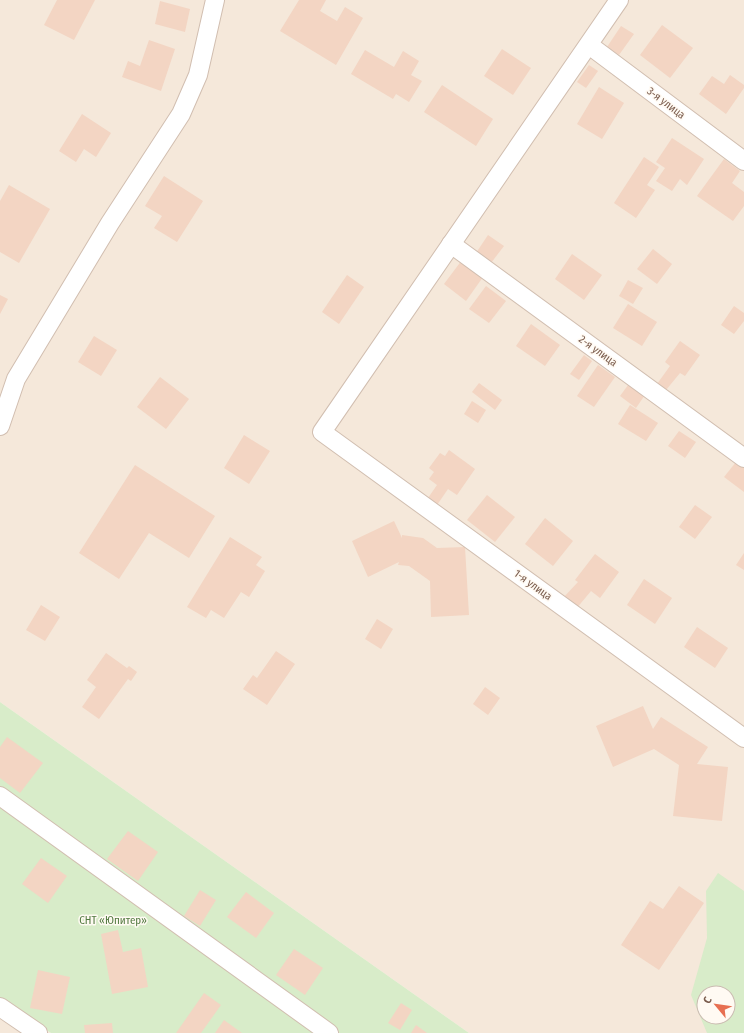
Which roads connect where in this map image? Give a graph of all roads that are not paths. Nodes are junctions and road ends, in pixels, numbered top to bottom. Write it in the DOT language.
graph roads {
  1 [pos="215,0"];
  2 [pos="619,0"];
  3 [pos="589,45"];
  4 [pos="744,161"];
  5 [pos="451,244"];
  6 [pos="0,426"];
  7 [pos="744,458"];
  8 [pos="744,738"];
  9 [pos="0,796"];
  10 [pos="0,1007"];
  11 [pos="38,1033"];
  12 [pos="329,1033"];
  1 -- 6 [label="street"];
  2 -- 3 [label="street"];
  3 -- 4 [label="street, 3-я улица"];
  3 -- 5 [label="street"];
  5 -- 7 [label="street, 2-я улица"];
  5 -- 8 [label="street, 1-я улица"];
  9 -- 12 [label="street"];
  10 -- 11 [label="street"];
}
